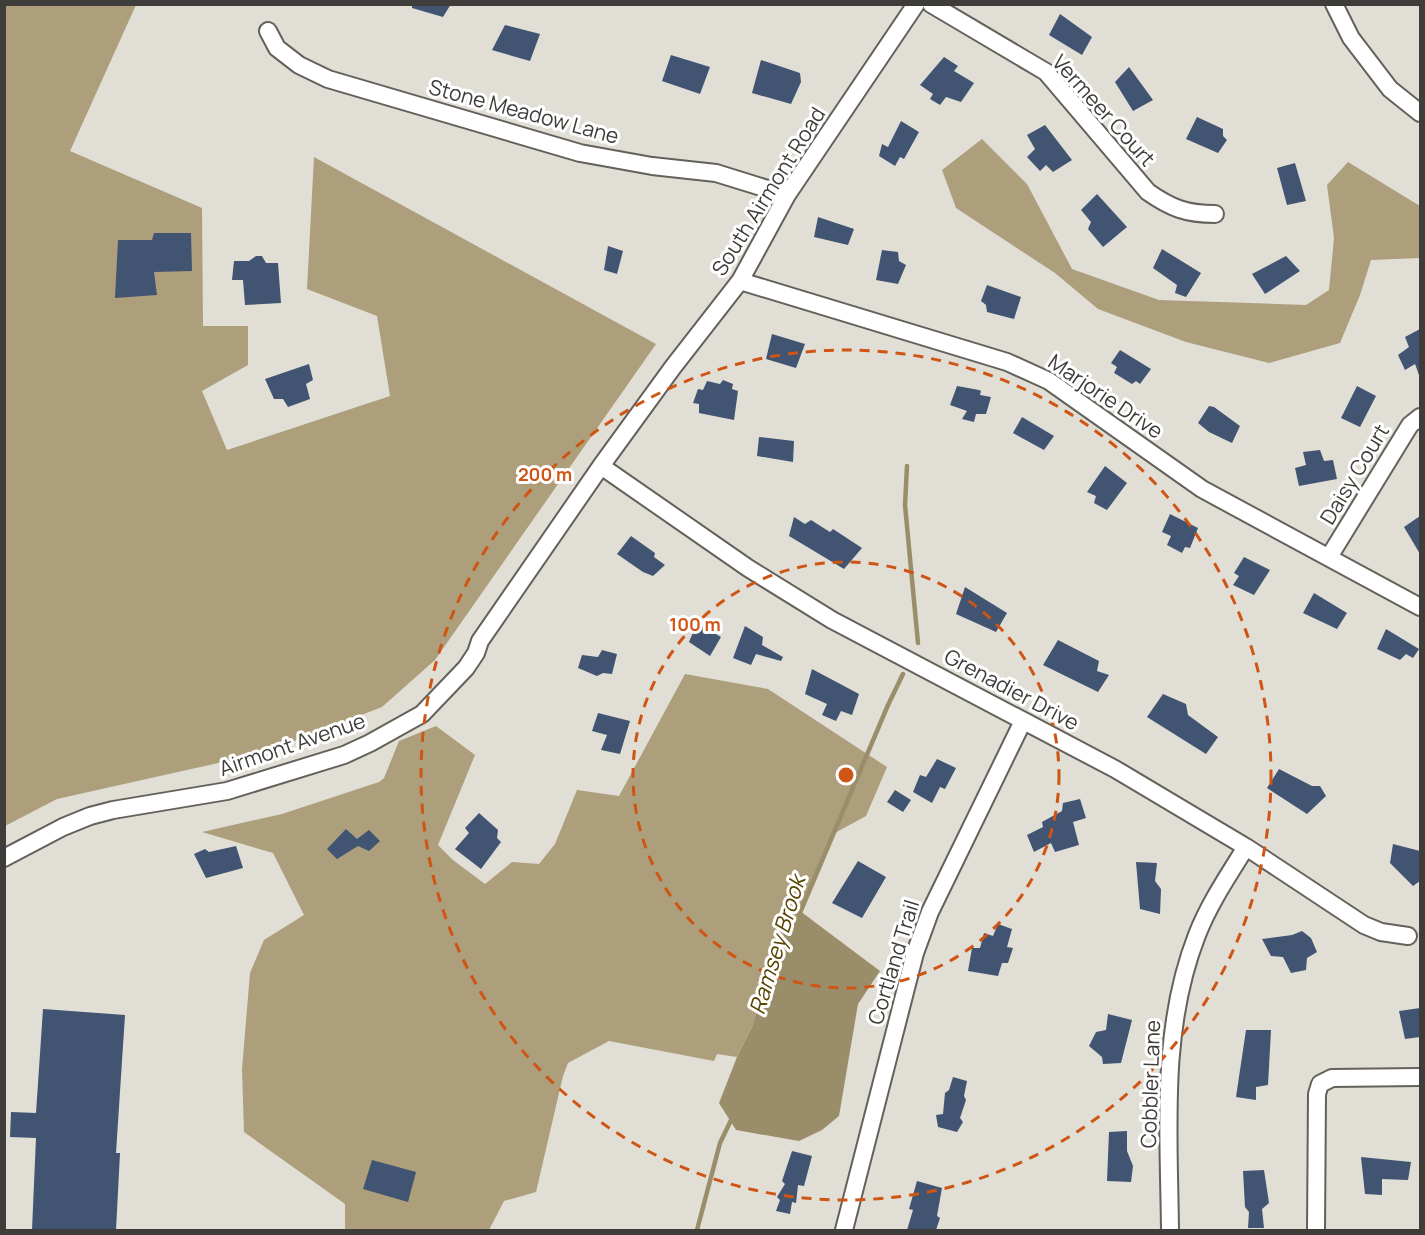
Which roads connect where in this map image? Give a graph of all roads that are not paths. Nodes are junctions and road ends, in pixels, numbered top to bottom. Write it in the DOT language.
graph roads {
  1 [pos="916,4"];
  2 [pos="931,4"];
  3 [pos="1334,4"];
  4 [pos="268,31"];
  5 [pos="1420,113"];
  6 [pos="787,195"];
  7 [pos="1215,214"];
  8 [pos="740,282"];
  9 [pos="673,367"];
  10 [pos="1420,417"];
  11 [pos="601,466"];
  12 [pos="1329,557"];
  13 [pos="1420,607"];
  14 [pos="1023,721"];
  15 [pos="1246,847"];
  16 [pos="4,858"];
  17 [pos="1408,936"];
  18 [pos="1420,1077"];
  19 [pos="844,1230"];
  20 [pos="1170,1230"];
  21 [pos="1316,1230"];
  1 -- 6 [label="street, South Airmont Road"];
  2 -- 7 [label="street, Vermeer Court"];
  3 -- 5 [label="street"];
  4 -- 6 [label="street, Stone Meadow Lane"];
  6 -- 8 [label="street, South Airmont Road"];
  8 -- 9 [label="street, South Airmont Road"];
  8 -- 12 [label="street, Marjorie Drive"];
  9 -- 11 [label="street, Airmont Avenue"];
  10 -- 12 [label="street, Daisy Court"];
  11 -- 14 [label="street, Grenadier Drive"];
  11 -- 16 [label="street, Airmont Avenue"];
  12 -- 13 [label="street, Marjorie Drive"];
  14 -- 15 [label="street, Grenadier Drive"];
  14 -- 19 [label="street, Cortland Trail"];
  15 -- 17 [label="street, Grenadier Drive"];
  15 -- 20 [label="street, Cobbler Lane"];
  18 -- 21 [label="street"];
}
